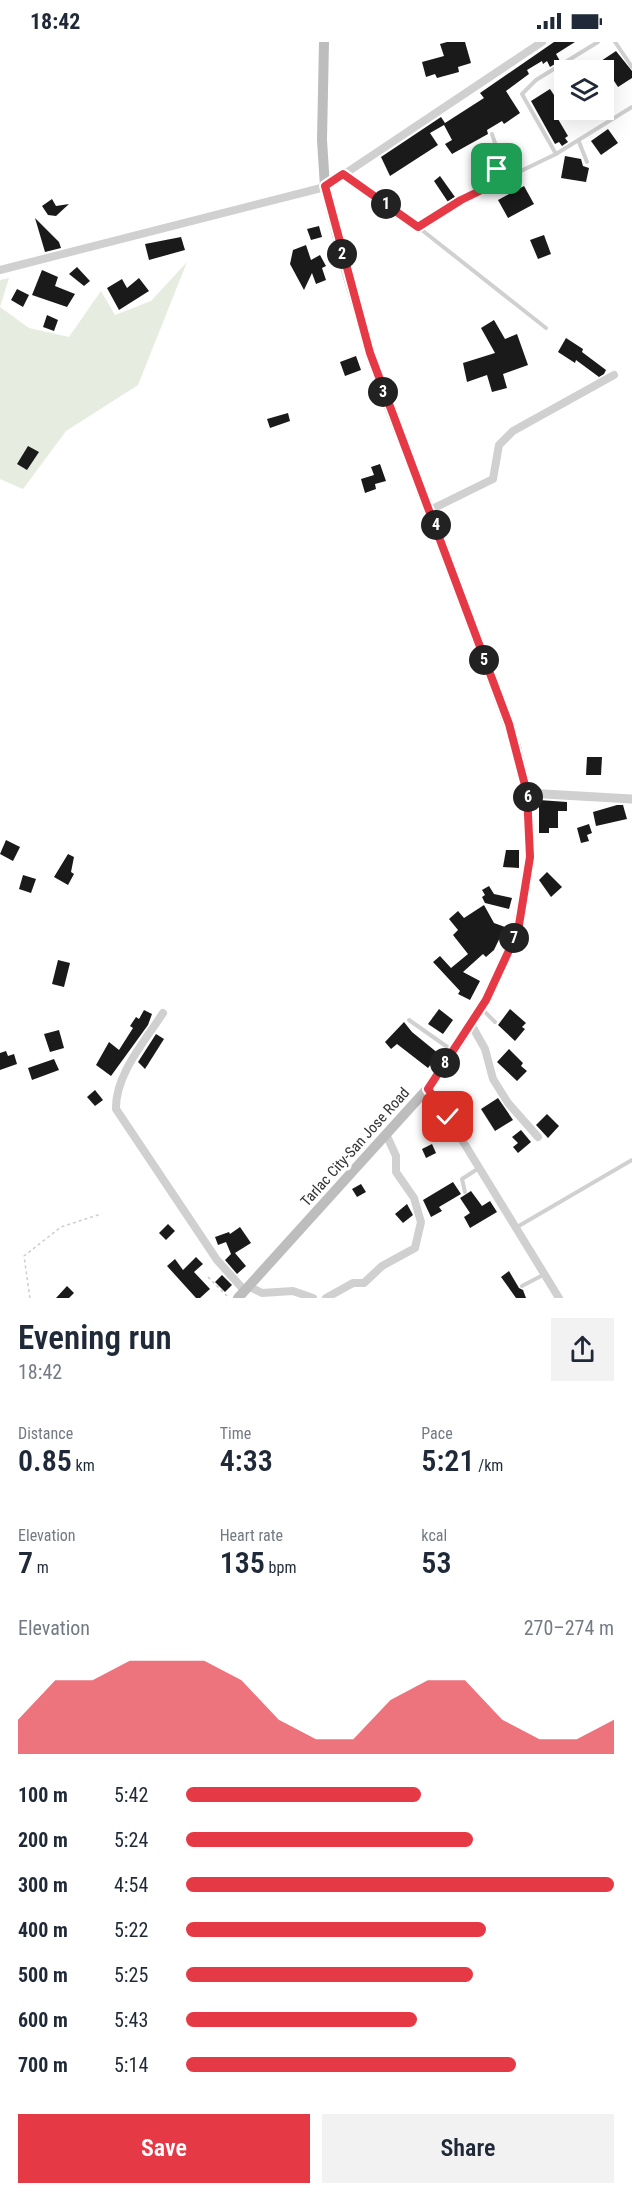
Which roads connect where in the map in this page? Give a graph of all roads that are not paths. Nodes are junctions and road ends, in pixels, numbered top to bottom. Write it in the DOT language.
graph roads {
  1 [pos="324,42"];
  2 [pos="542,42"];
  3 [pos="598,42"];
  4 [pos="615,42"];
  5 [pos="632,68"];
  6 [pos="632,107"];
  7 [pos="492,134"];
  8 [pos="579,142"];
  9 [pos="556,154"];
  10 [pos="587,162"];
  11 [pos="343,174"];
  12 [pos="494,184"];
  13 [pos="325,186"];
  14 [pos="418,227"];
  15 [pos="0,270"];
  16 [pos="546,328"];
  17 [pos="614,375"];
  18 [pos="430,510"];
  19 [pos="527,793"];
  20 [pos="632,799"];
  21 [pos="480,1008"];
  22 [pos="163,1012"];
  23 [pos="409,1020"];
  24 [pos="495,1022"];
  25 [pos="471,1024"];
  26 [pos="454,1051"];
  27 [pos="428,1089"];
  28 [pos="386,1134"];
  29 [pos="538,1137"];
  30 [pos="632,1160"];
  31 [pos="480,1168"];
  32 [pos="465,1192"];
  33 [pos="516,1228"];
  34 [pos="544,1274"];
  35 [pos="522,1286"];
  36 [pos="243,1292"];
  37 [pos="313,1298"];
  38 [pos="326,1298"];
  39 [pos="559,1298"];
  1 -- 13 [label="main road, Tarlac City-San Jose Road"];
  2 -- 11 [label="street"];
  3 -- 9 [label="lane"];
  4 -- 5 [label="lane"];
  6 -- 8 [label="lane"];
  7 -- 12 [label="lane"];
  8 -- 9 [label="lane"];
  8 -- 10 [label="lane"];
  9 -- 12 [label="lane"];
  11 -- 13 [label="street"];
  11 -- 14 [label="lane"];
  12 -- 14 [label="lane"];
  13 -- 15 [label="street"];
  13 -- 18 [label="main road, Tarlac City-San Jose Road"];
  14 -- 16 [label="lane"];
  17 -- 18 [label="street"];
  18 -- 19 [label="main road, Tarlac City-San Jose Road"];
  19 -- 20 [label="street"];
  19 -- 21 [label="main road, Tarlac City-San Jose Road"];
  21 -- 24 [label="lane"];
  21 -- 25 [label="main road, Tarlac City-San Jose Road"];
  22 -- 36 [label="street"];
  23 -- 26 [label="lane"];
  25 -- 26 [label="main road, Tarlac City-San Jose Road"];
  25 -- 29 [label="street"];
  26 -- 27 [label="main road, Tarlac City-San Jose Road"];
  27 -- 28 [label="main road, Tarlac City-San Jose Road"];
  27 -- 31 [label="street"];
  28 -- 36 [label="main road, Tarlac City-San Jose Road"];
  28 -- 38 [label="street"];
  30 -- 33 [label="lane"];
  31 -- 32 [label="lane"];
  31 -- 33 [label="street"];
  33 -- 34 [label="street"];
  34 -- 35 [label="lane"];
  34 -- 39 [label="street"];
  36 -- 37 [label="street"];
}
